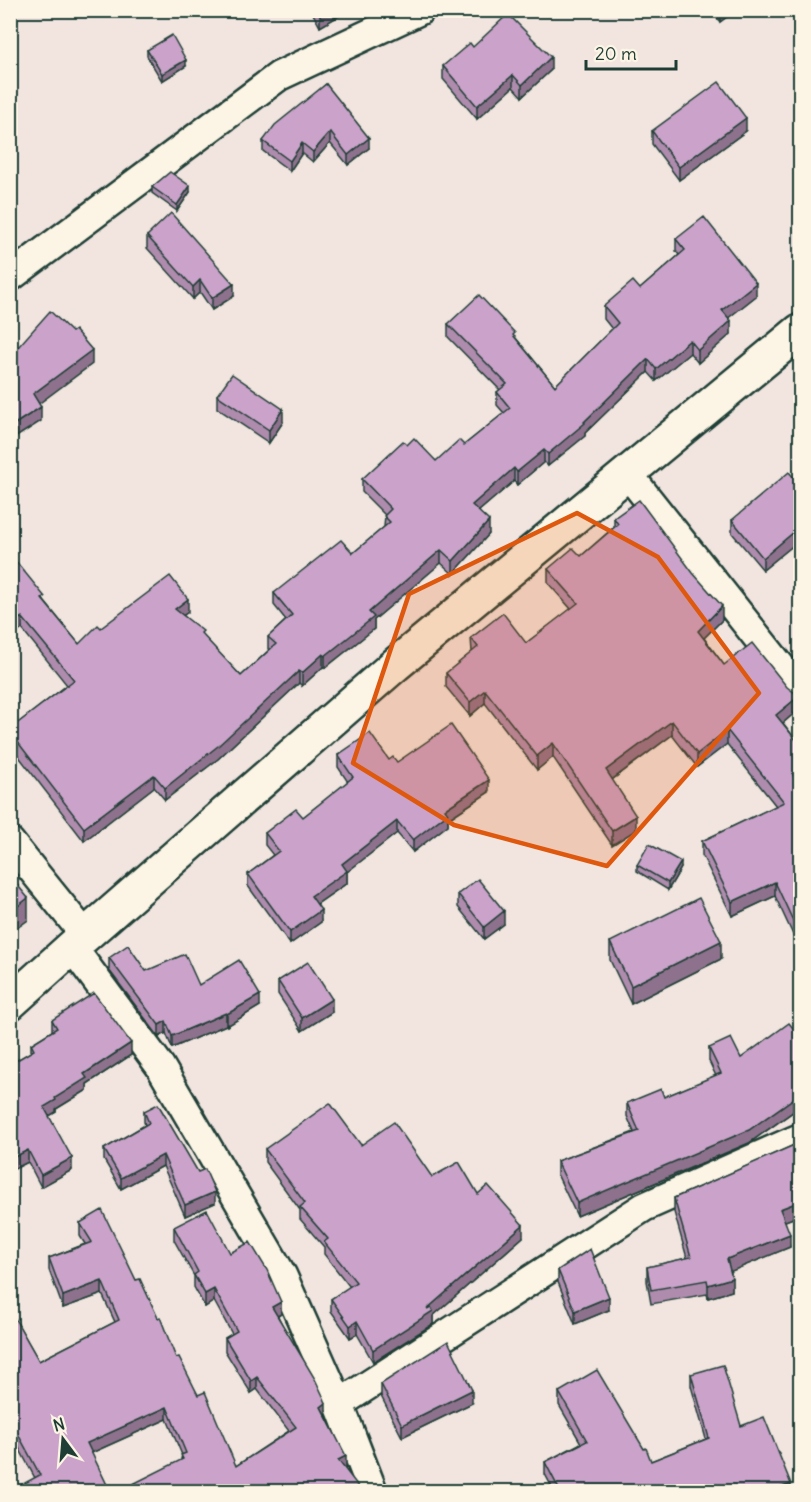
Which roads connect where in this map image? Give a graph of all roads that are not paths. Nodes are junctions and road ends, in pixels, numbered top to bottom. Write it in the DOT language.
graph roads {
  1 [pos="420,10"];
  2 [pos="10,277"];
  3 [pos="801,331"];
  4 [pos="627,474"];
  5 [pos="801,691"];
  6 [pos="10,842"];
  7 [pos="78,941"];
  8 [pos="10,1003"];
  9 [pos="801,1138"];
  10 [pos="339,1404"];
  11 [pos="373,1491"];
  1 -- 2 [label="street"];
  3 -- 4 [label="main road"];
  4 -- 5 [label="street"];
  4 -- 7 [label="main road"];
  6 -- 7 [label="street"];
  7 -- 8 [label="main road"];
  7 -- 10 [label="street"];
  9 -- 10 [label="street"];
  10 -- 11 [label="street"];
}
